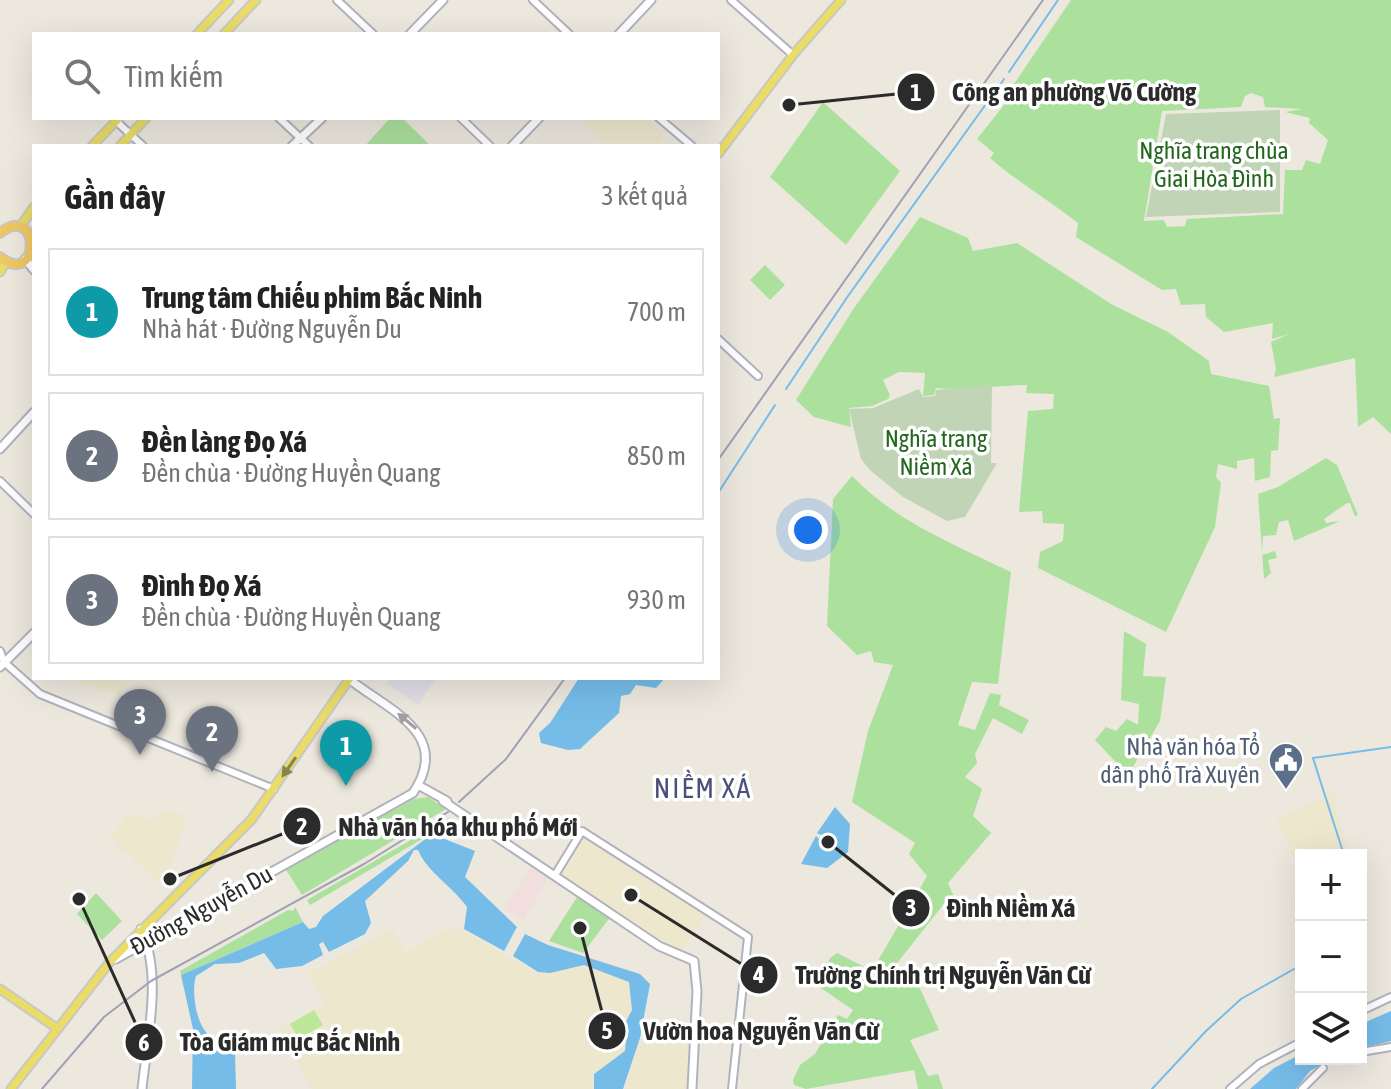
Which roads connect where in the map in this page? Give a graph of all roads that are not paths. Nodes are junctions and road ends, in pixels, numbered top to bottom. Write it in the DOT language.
graph roads {
  1 [pos="229,0"];
  2 [pos="256,0"];
  3 [pos="337,0"];
  4 [pos="443,0"];
  5 [pos="533,0"];
  6 [pos="651,0"];
  7 [pos="731,0"];
  8 [pos="841,0"];
  9 [pos="199,32"];
  10 [pos="226,32"];
  11 [pos="371,32"];
  12 [pos="412,32"];
  13 [pos="567,32"];
  14 [pos="621,32"];
  15 [pos="793,55"];
  16 [pos="117,120"];
  17 [pos="119,120"];
  18 [pos="144,120"];
  19 [pos="281,120"];
  20 [pos="320,120"];
  21 [pos="463,120"];
  22 [pos="537,120"];
  23 [pos="661,120"];
  24 [pos="131,135"];
  25 [pos="300,138"];
  26 [pos="94,144"];
  27 [pos="122,144"];
  28 [pos="141,144"];
  29 [pos="294,144"];
  30 [pos="307,144"];
  31 [pos="488,144"];
  32 [pos="514,144"];
  33 [pos="690,144"];
  34 [pos="720,151"];
  35 [pos="32,210"];
  36 [pos="20,227"];
  37 [pos="1,230"];
  38 [pos="32,234"];
  39 [pos="3,259"];
  40 [pos="25,259"];
  41 [pos="32,268"];
  42 [pos="0,272"];
  43 [pos="720,341"];
  44 [pos="758,376"];
  45 [pos="32,414"];
  46 [pos="0,449"];
  47 [pos="0,481"];
  48 [pos="32,512"];
  49 [pos="32,635"];
  50 [pos="0,651"];
  51 [pos="1,664"];
  52 [pos="348,680"];
  53 [pos="352,680"];
  54 [pos="418,785"];
  55 [pos="274,789"];
  56 [pos="555,875"];
  57 [pos="141,929"];
  58 [pos="147,941"];
  59 [pos="109,963"];
  60 [pos="0,989"];
  61 [pos="1391,997"];
  62 [pos="1367,1008"];
  63 [pos="58,1029"];
  64 [pos="1295,1045"];
  65 [pos="1391,1047"];
  66 [pos="1367,1051"];
  67 [pos="1323,1068"];
  68 [pos="11,1089"];
  69 [pos="142,1089"];
  70 [pos="692,1089"];
  71 [pos="732,1089"];
  72 [pos="1230,1089"];
  73 [pos="1302,1089"];
  1 -- 9 [label="main road"];
  2 -- 10 [label="main road"];
  3 -- 11 [label="street"];
  4 -- 12 [label="main road"];
  5 -- 13 [label="street"];
  6 -- 14 [label="main road"];
  7 -- 15 [label="street"];
  8 -- 15 [label="main road"];
  15 -- 34 [label="main road"];
  16 -- 26 [label="main road"];
  17 -- 24 [label="street"];
  18 -- 24 [label="main road"];
  19 -- 25 [label="street"];
  20 -- 25 [label="main road"];
  21 -- 31 [label="street"];
  22 -- 32 [label="main road"];
  23 -- 33 [label="street"];
  24 -- 27 [label="main road"];
  24 -- 28 [label="street"];
  25 -- 29 [label="main road"];
  25 -- 30 [label="street"];
  35 -- 36 [label="main road"];
  36 -- 37 [label="highway"];
  36 -- 38 [label="highway"];
  38 -- 40 [label="highway"];
  39 -- 40 [label="highway"];
  39 -- 42 [label="main road"];
  40 -- 41 [label="main road"];
  43 -- 44 [label="street"];
  45 -- 46 [label="main road"];
  47 -- 48 [label="street"];
  49 -- 51 [label="main road"];
  50 -- 51 [label="street"];
  51 -- 55 [label="street"];
  52 -- 55 [label="main road, one-way"];
  54 -- 53 [label="main road, one-way"];
  54 -- 56 [label="main road"];
  54 -- 58 [label="main road, Đường Nguyễn Du"];
  55 -- 57 [label="main road"];
  56 -- 70 [label="main road"];
  56 -- 71 [label="street"];
  57 -- 58 [label="main road"];
  57 -- 59 [label="main road"];
  58 -- 59 [label="main road, Đường Nguyễn Du"];
  58 -- 69 [label="main road"];
  59 -- 63 [label="main road"];
  60 -- 63 [label="main road"];
  61 -- 62 [label="street"];
  63 -- 68 [label="main road"];
  64 -- 72 [label="street"];
  65 -- 66 [label="street"];
  67 -- 73 [label="street"];
}
